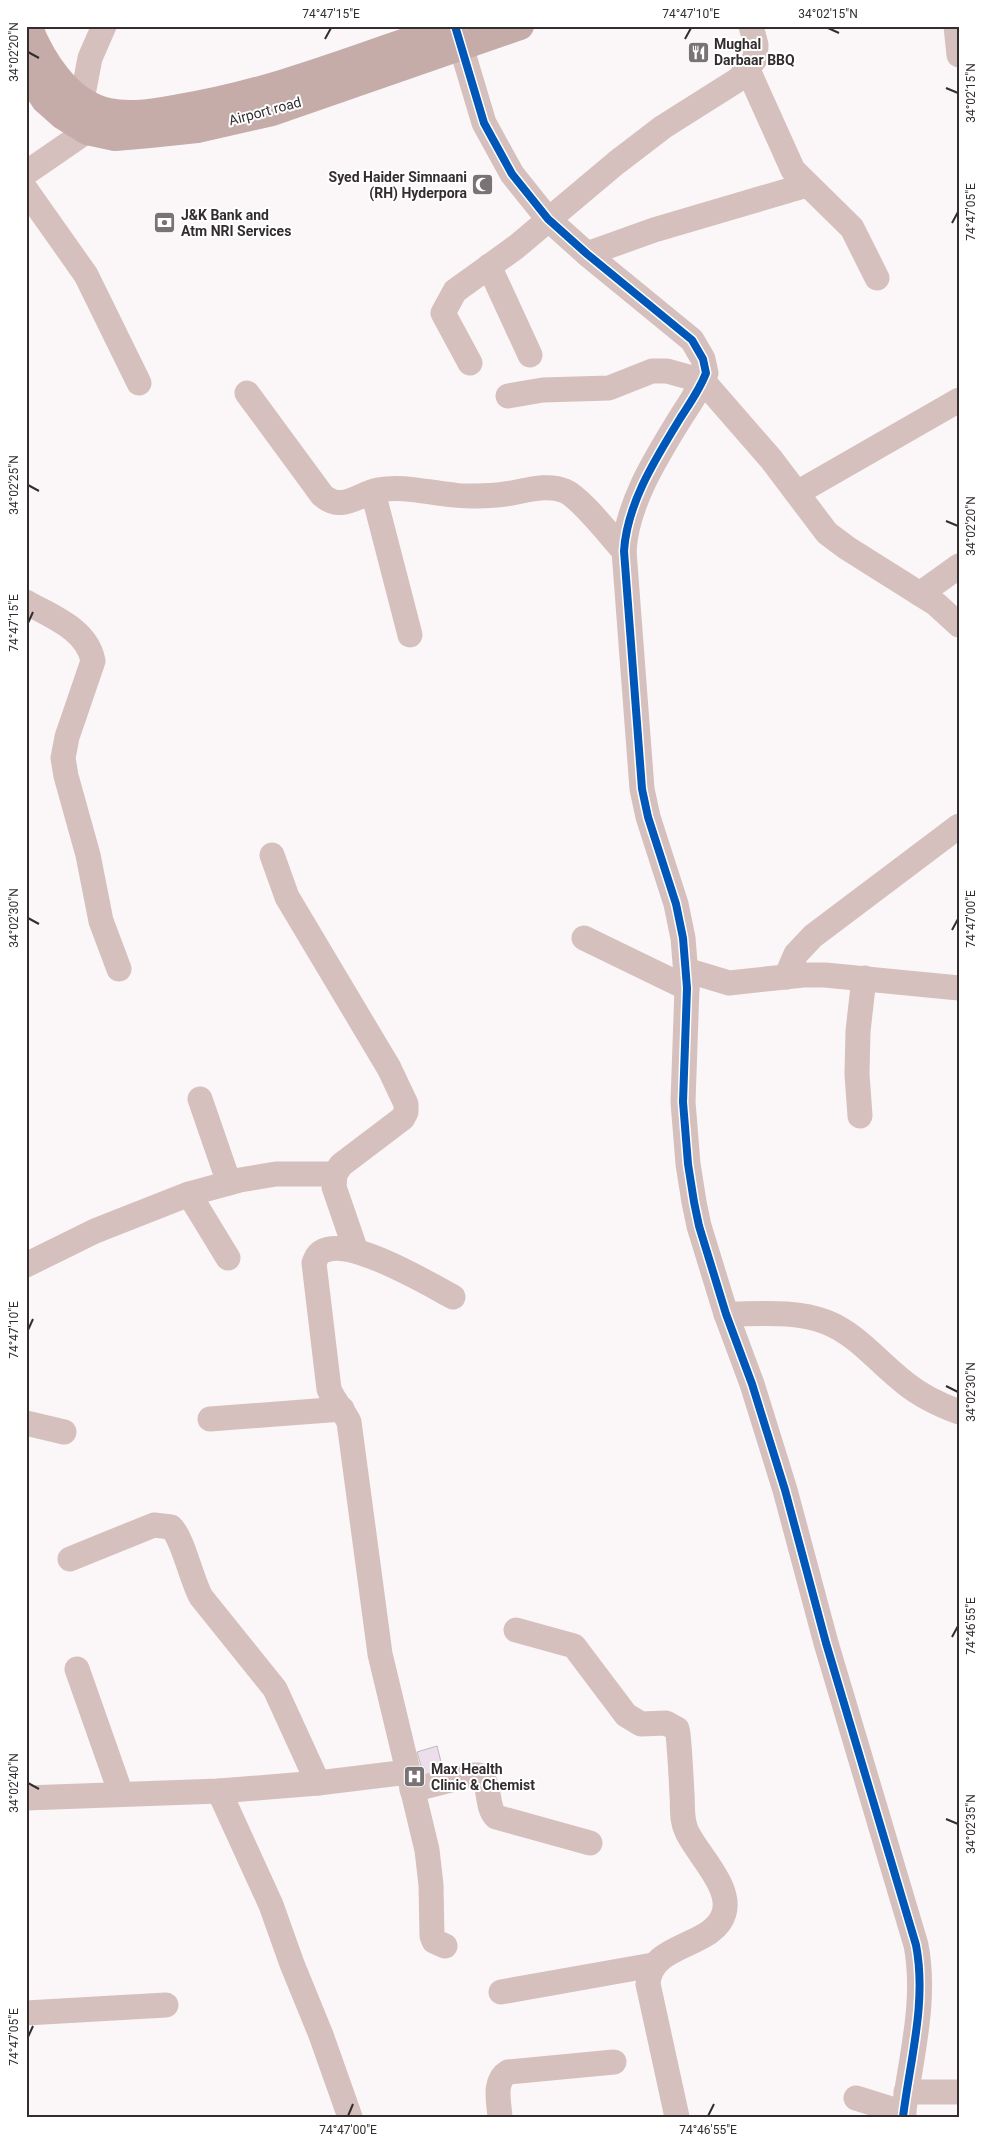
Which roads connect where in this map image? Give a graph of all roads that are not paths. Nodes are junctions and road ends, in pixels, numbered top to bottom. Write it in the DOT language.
graph roads {
  1 [pos="28,26"];
  2 [pos="104,26"];
  3 [pos="520,26"];
  4 [pos="751,26"];
  5 [pos="956,26"];
  6 [pos="456,33"];
  7 [pos="959,54"];
  8 [pos="748,70"];
  9 [pos="26,71"];
  10 [pos="82,100"];
  11 [pos="87,131"];
  12 [pos="26,173"];
  13 [pos="807,185"];
  14 [pos="26,190"];
  15 [pos="548,219"];
  16 [pos="587,254"];
  17 [pos="489,266"];
  18 [pos="878,278"];
  19 [pos="530,355"];
  20 [pos="470,362"];
  21 [pos="703,382"];
  22 [pos="138,383"];
  23 [pos="247,393"];
  24 [pos="508,396"];
  25 [pos="959,400"];
  26 [pos="373,492"];
  27 [pos="797,494"];
  28 [pos="624,551"];
  29 [pos="959,566"];
  30 [pos="920,594"];
  31 [pos="26,602"];
  32 [pos="959,626"];
  33 [pos="410,635"];
  34 [pos="959,826"];
  35 [pos="272,855"];
  36 [pos="584,938"];
  37 [pos="119,969"];
  38 [pos="786,977"];
  39 [pos="864,978"];
  40 [pos="686,979"];
  41 [pos="959,988"];
  42 [pos="200,1099"];
  43 [pos="860,1116"];
  44 [pos="335,1174"];
  45 [pos="229,1183"];
  46 [pos="189,1194"];
  47 [pos="356,1251"];
  48 [pos="228,1258"];
  49 [pos="26,1265"];
  50 [pos="453,1297"];
  51 [pos="726,1314"];
  52 [pos="342,1409"];
  53 [pos="959,1412"];
  54 [pos="210,1419"];
  55 [pos="26,1423"];
  56 [pos="64,1432"];
  57 [pos="70,1558"];
  58 [pos="516,1630"];
  59 [pos="77,1669"];
  60 [pos="410,1781"];
  61 [pos="318,1783"];
  62 [pos="219,1790"];
  63 [pos="121,1794"];
  64 [pos="26,1798"];
  65 [pos="590,1843"];
  66 [pos="445,1946"];
  67 [pos="652,1965"];
  68 [pos="501,1992"];
  69 [pos="166,2005"];
  70 [pos="26,2012"];
  71 [pos="614,2062"];
  72 [pos="959,2092"];
  73 [pos="856,2098"];
  74 [pos="904,2107"];
  75 [pos="350,2117"];
  76 [pos="500,2117"];
  77 [pos="677,2117"];
  1 -- 10 [label="main road"];
  2 -- 10 [label="street"];
  3 -- 6 [label="main road, Airport road"];
  4 -- 8 [label="street"];
  5 -- 7 [label="street"];
  6 -- 10 [label="main road"];
  6 -- 11 [label="main road, Airport road"];
  6 -- 15 [label="street"];
  8 -- 13 [label="street"];
  8 -- 15 [label="street"];
  9 -- 11 [label="main road, Airport road"];
  11 -- 12 [label="street"];
  13 -- 16 [label="street"];
  13 -- 18 [label="street"];
  14 -- 22 [label="street"];
  15 -- 16 [label="street"];
  15 -- 17 [label="street"];
  16 -- 21 [label="street"];
  17 -- 19 [label="street"];
  17 -- 20 [label="street"];
  21 -- 24 [label="street"];
  21 -- 27 [label="street"];
  21 -- 28 [label="street"];
  23 -- 26 [label="street"];
  25 -- 27 [label="street"];
  26 -- 28 [label="street"];
  26 -- 33 [label="street"];
  27 -- 30 [label="street"];
  28 -- 40 [label="street"];
  29 -- 30 [label="street"];
  30 -- 32 [label="street"];
  31 -- 37 [label="street"];
  34 -- 38 [label="street"];
  35 -- 44 [label="street"];
  36 -- 40 [label="street"];
  38 -- 39 [label="street"];
  38 -- 40 [label="street"];
  39 -- 41 [label="street"];
  39 -- 43 [label="street"];
  40 -- 51 [label="street"];
  42 -- 45 [label="street"];
  44 -- 45 [label="street"];
  44 -- 47 [label="street"];
  45 -- 46 [label="street"];
  46 -- 48 [label="street"];
  46 -- 49 [label="street"];
  47 -- 50 [label="street"];
  47 -- 52 [label="street"];
  51 -- 53 [label="street"];
  51 -- 74 [label="street"];
  52 -- 54 [label="street"];
  52 -- 60 [label="street"];
  55 -- 56 [label="street"];
  57 -- 61 [label="street"];
  58 -- 67 [label="street"];
  59 -- 63 [label="street"];
  60 -- 61 [label="street"];
  60 -- 65 [label="street"];
  60 -- 66 [label="street"];
  61 -- 62 [label="street"];
  62 -- 63 [label="street"];
  62 -- 75 [label="street"];
  63 -- 64 [label="street"];
  67 -- 68 [label="street"];
  67 -- 77 [label="street"];
  69 -- 70 [label="street"];
  71 -- 76 [label="street"];
  72 -- 74 [label="street"];
  73 -- 74 [label="street"];
}
